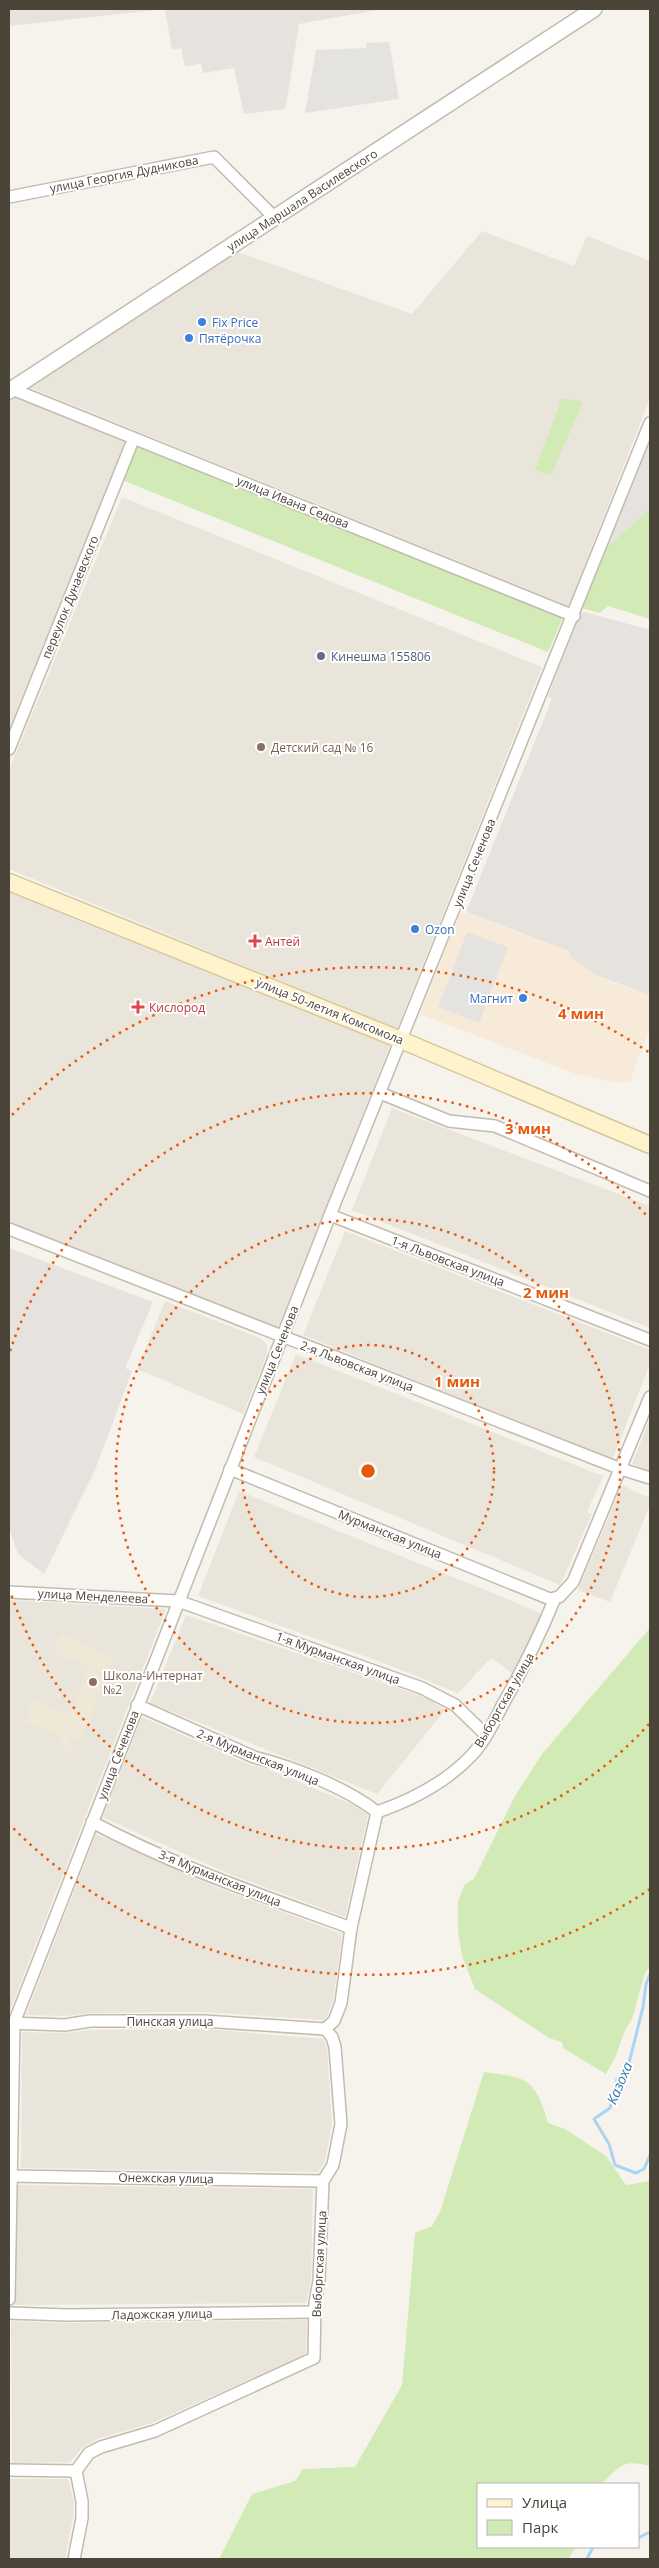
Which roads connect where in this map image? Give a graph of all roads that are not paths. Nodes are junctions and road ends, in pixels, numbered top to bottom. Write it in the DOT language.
graph roads {
  1 [pos="594,9"];
  2 [pos="9,197"];
  3 [pos="275,218"];
  4 [pos="10,390"];
  5 [pos="650,423"];
  6 [pos="132,445"];
  7 [pos="574,616"];
  8 [pos="9,749"];
  9 [pos="9,882"];
  10 [pos="401,1040"];
  11 [pos="380,1093"];
  12 [pos="650,1145"];
  13 [pos="650,1191"];
  14 [pos="330,1215"];
  15 [pos="9,1229"];
  16 [pos="282,1337"];
  17 [pos="650,1340"];
  18 [pos="650,1397"];
  19 [pos="230,1469"];
  20 [pos="621,1470"];
  21 [pos="650,1478"];
  22 [pos="9,1592"];
  23 [pos="553,1599"];
  24 [pos="178,1601"];
  25 [pos="137,1705"];
  26 [pos="486,1735"];
  27 [pos="377,1812"];
  28 [pos="92,1822"];
  29 [pos="351,1928"];
  30 [pos="11,2023"];
  31 [pos="325,2029"];
  32 [pos="11,2176"];
  33 [pos="323,2181"];
  34 [pos="9,2299"];
  35 [pos="315,2312"];
  36 [pos="9,2313"];
  37 [pos="9,2470"];
  38 [pos="76,2471"];
  39 [pos="74,2559"];
  1 -- 3 [label="street, улица Маршала Василевского"];
  2 -- 3 [label="street, улица Георгия Дудникова"];
  3 -- 4 [label="street, улица Маршала Василевского"];
  4 -- 7 [label="street, улица Ивана Седова"];
  5 -- 7 [label="street, улица Сеченова"];
  6 -- 8 [label="street, переулок Дунаевского"];
  7 -- 10 [label="street, улица Сеченова"];
  9 -- 10 [label="main road, улица 50-летия Комсомола"];
  10 -- 11 [label="street, улица Сеченова"];
  10 -- 12 [label="main road, улица 50-летия Комсомола"];
  11 -- 13 [label="street"];
  11 -- 14 [label="street, улица Сеченова"];
  14 -- 16 [label="street, улица Сеченова"];
  14 -- 17 [label="street, 1-я Львовская улица"];
  15 -- 16 [label="street, 2-я Львовская улица"];
  16 -- 19 [label="street, улица Сеченова"];
  16 -- 20 [label="street, 2-я Львовская улица"];
  18 -- 20 [label="street, Выборгская улица"];
  19 -- 23 [label="street, Мурманская улица"];
  19 -- 24 [label="street, улица Сеченова"];
  20 -- 21 [label="street, 2-я Львовская улица"];
  20 -- 23 [label="street, Выборгская улица"];
  22 -- 24 [label="street, улица Менделеева"];
  23 -- 26 [label="street, Выборгская улица"];
  24 -- 25 [label="street, улица Сеченова"];
  24 -- 26 [label="street, 1-я Мурманская улица"];
  25 -- 27 [label="street, 2-я Мурманская улица"];
  25 -- 28 [label="street, улица Сеченова"];
  26 -- 27 [label="street, Выборгская улица"];
  27 -- 29 [label="street"];
  28 -- 29 [label="street, 3-я Мурманская улица"];
  28 -- 30 [label="street, улица Сеченова"];
  29 -- 31 [label="street"];
  30 -- 31 [label="street, Пинская улица"];
  30 -- 32 [label="street, улица Сеченова"];
  31 -- 33 [label="street, Выборгская улица"];
  32 -- 33 [label="street, Онежская улица"];
  32 -- 34 [label="street, улица Сеченова"];
  33 -- 35 [label="street, Выборгская улица"];
  35 -- 36 [label="street, Ладожская улица"];
  35 -- 38 [label="street, Выборгская улица"];
  37 -- 38 [label="street"];
  38 -- 39 [label="street"];
}
